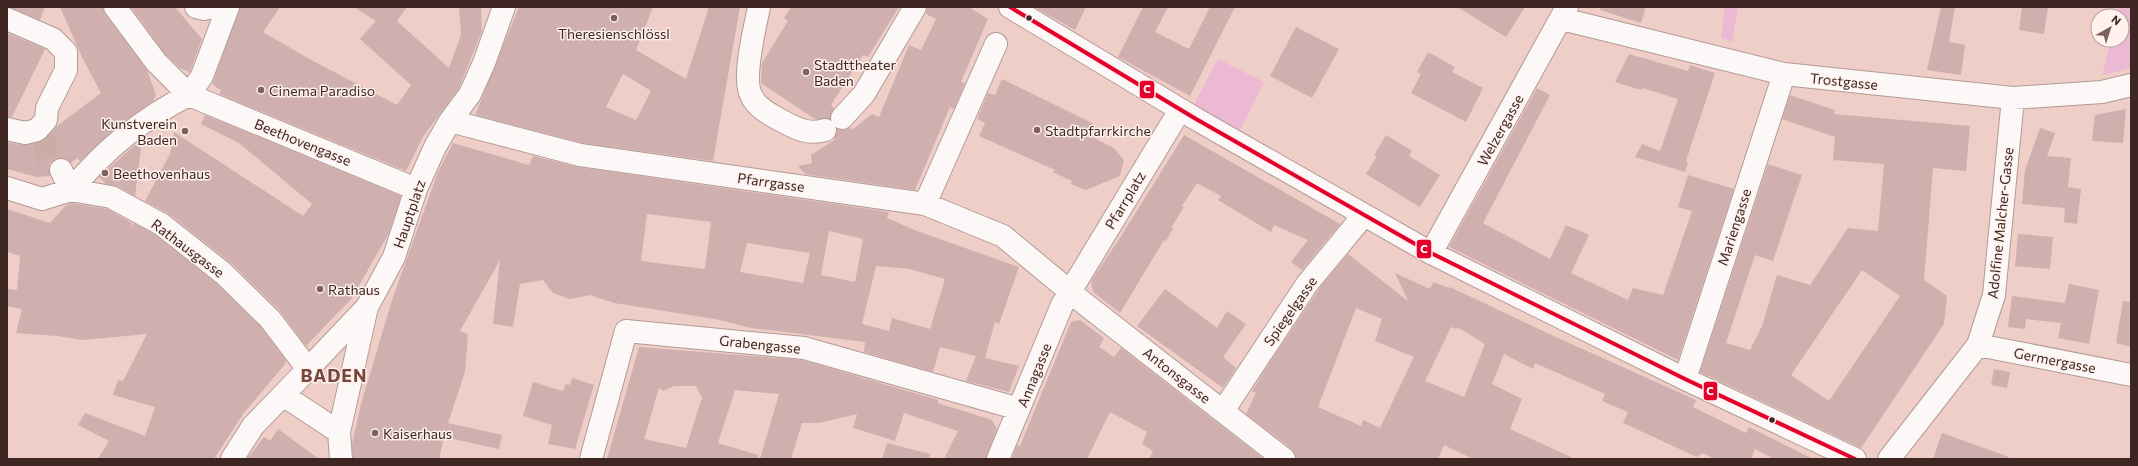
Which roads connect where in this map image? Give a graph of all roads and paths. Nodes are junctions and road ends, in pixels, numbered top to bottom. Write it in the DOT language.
graph roads {
  1 [pos="115,7"];
  2 [pos="196,7"];
  3 [pos="211,7"];
  4 [pos="228,7"];
  5 [pos="504,7"];
  6 [pos="759,7"];
  7 [pos="916,7"];
  8 [pos="1010,7"];
  9 [pos="1564,13"];
  10 [pos="7,19"];
  11 [pos="996,44"];
  12 [pos="1784,74"];
  13 [pos="2131,85"];
  14 [pos="189,95"];
  15 [pos="2013,98"];
  16 [pos="1180,110"];
  17 [pos="450,121"];
  18 [pos="7,129"];
  19 [pos="61,170"];
  20 [pos="7,188"];
  21 [pos="416,189"];
  22 [pos="71,190"];
  23 [pos="926,204"];
  24 [pos="1364,215"];
  25 [pos="1432,253"];
  26 [pos="1070,292"];
  27 [pos="367,307"];
  28 [pos="1978,345"];
  29 [pos="302,361"];
  30 [pos="2131,375"];
  31 [pos="1685,379"];
  32 [pos="283,395"];
  33 [pos="1020,410"];
  34 [pos="1223,411"];
  35 [pos="339,432"];
  36 [pos="232,459"];
  37 [pos="341,459"];
  38 [pos="591,459"];
  39 [pos="998,459"];
  40 [pos="1284,459"];
  41 [pos="1855,459"];
  42 [pos="1889,459"];
  1 -- 14 [label="street, Beethovengasse"];
  2 -- 3 [label="street"];
  4 -- 14 [label="street"];
  5 -- 17 [label="street, Hauptplatz"];
  6 -- 7 [label="street"];
  8 -- 16 [label="street"];
  9 -- 12 [label="street, Trostgasse"];
  9 -- 25 [label="street, Welzergasse"];
  10 -- 18 [label="street"];
  11 -- 23 [label="street"];
  12 -- 15 [label="street, Trostgasse"];
  12 -- 31 [label="street, Mariengasse"];
  13 -- 15 [label="street, Trostgasse"];
  14 -- 21 [label="street, Beethovengasse"];
  14 -- 22 [label="street"];
  15 -- 28 [label="street, Adolfine Malcher-Gasse"];
  16 -- 24 [label="street"];
  16 -- 26 [label="street, Pfarrplatz"];
  17 -- 21 [label="street, Hauptplatz"];
  17 -- 23 [label="street, Pfarrgasse"];
  19 -- 22 [label="street"];
  20 -- 22 [label="street, Rathausgasse"];
  21 -- 27 [label="street, Hauptplatz"];
  22 -- 29 [label="street, Rathausgasse"];
  23 -- 26 [label="street, Pfarrgasse"];
  24 -- 25 [label="street"];
  24 -- 34 [label="street, Spiegelgasse"];
  25 -- 31 [label="street"];
  26 -- 33 [label="street, Annagasse"];
  26 -- 34 [label="street, Antonsgasse"];
  27 -- 29 [label="street, Hauptplatz"];
  27 -- 35 [label="street, Hauptplatz"];
  28 -- 30 [label="street, Germergasse"];
  28 -- 42 [label="street, Adolfine Malcher-Gasse"];
  29 -- 32 [label="street, Hauptplatz"];
  31 -- 41 [label="street"];
  32 -- 35 [label="street"];
  32 -- 36 [label="street, Hauptplatz"];
  33 -- 38 [label="street, Grabengasse"];
  33 -- 39 [label="street, Annagasse"];
  34 -- 40 [label="street, Antonsgasse"];
  35 -- 37 [label="street, Hauptplatz"];
}
